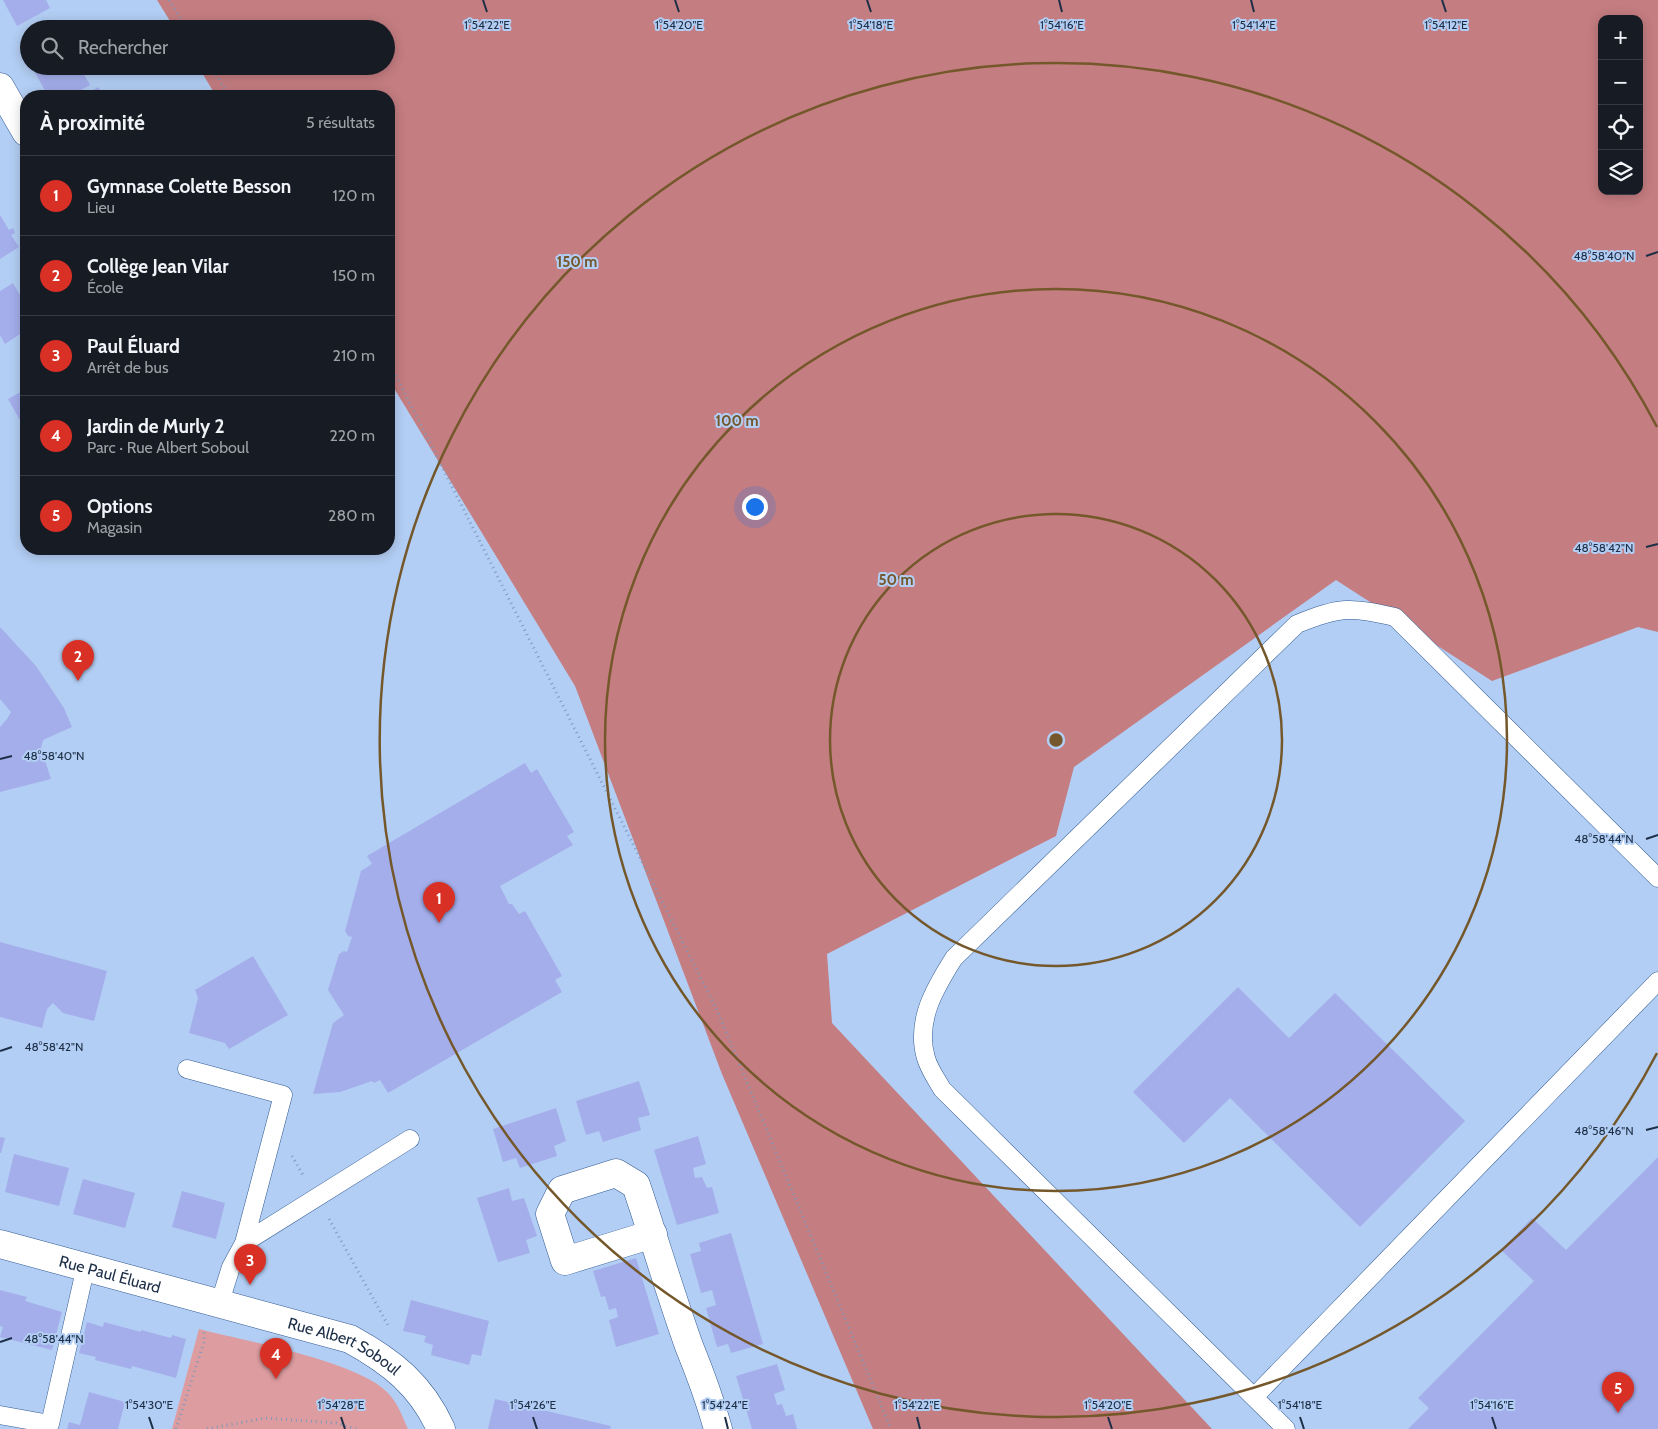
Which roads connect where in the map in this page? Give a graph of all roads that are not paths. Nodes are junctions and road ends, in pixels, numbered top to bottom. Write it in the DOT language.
graph roads {
  1 [pos="0,87"];
  2 [pos="20,122"];
  3 [pos="1658,878"];
  4 [pos="1658,981"];
  5 [pos="187,1069"];
  6 [pos="410,1139"];
  7 [pos="652,1234"];
  8 [pos="0,1244"];
  9 [pos="244,1244"];
  10 [pos="86,1266"];
  11 [pos="212,1300"];
  12 [pos="1254,1397"];
  13 [pos="0,1415"];
  14 [pos="441,1429"];
  15 [pos="718,1429"];
  16 [pos="1286,1429"];
  1 -- 2 [label="street"];
  3 -- 12 [label="lane"];
  4 -- 12 [label="lane"];
  5 -- 9 [label="lane"];
  6 -- 9 [label="lane"];
  7 -- 15 [label="street"];
  8 -- 10 [label="street, Rue Paul Éluard"];
  9 -- 11 [label="lane"];
  10 -- 11 [label="street, Rue Paul Éluard"];
  10 -- 13 [label="lane"];
  11 -- 14 [label="street, Rue Albert Soboul"];
  12 -- 16 [label="lane"];
}
